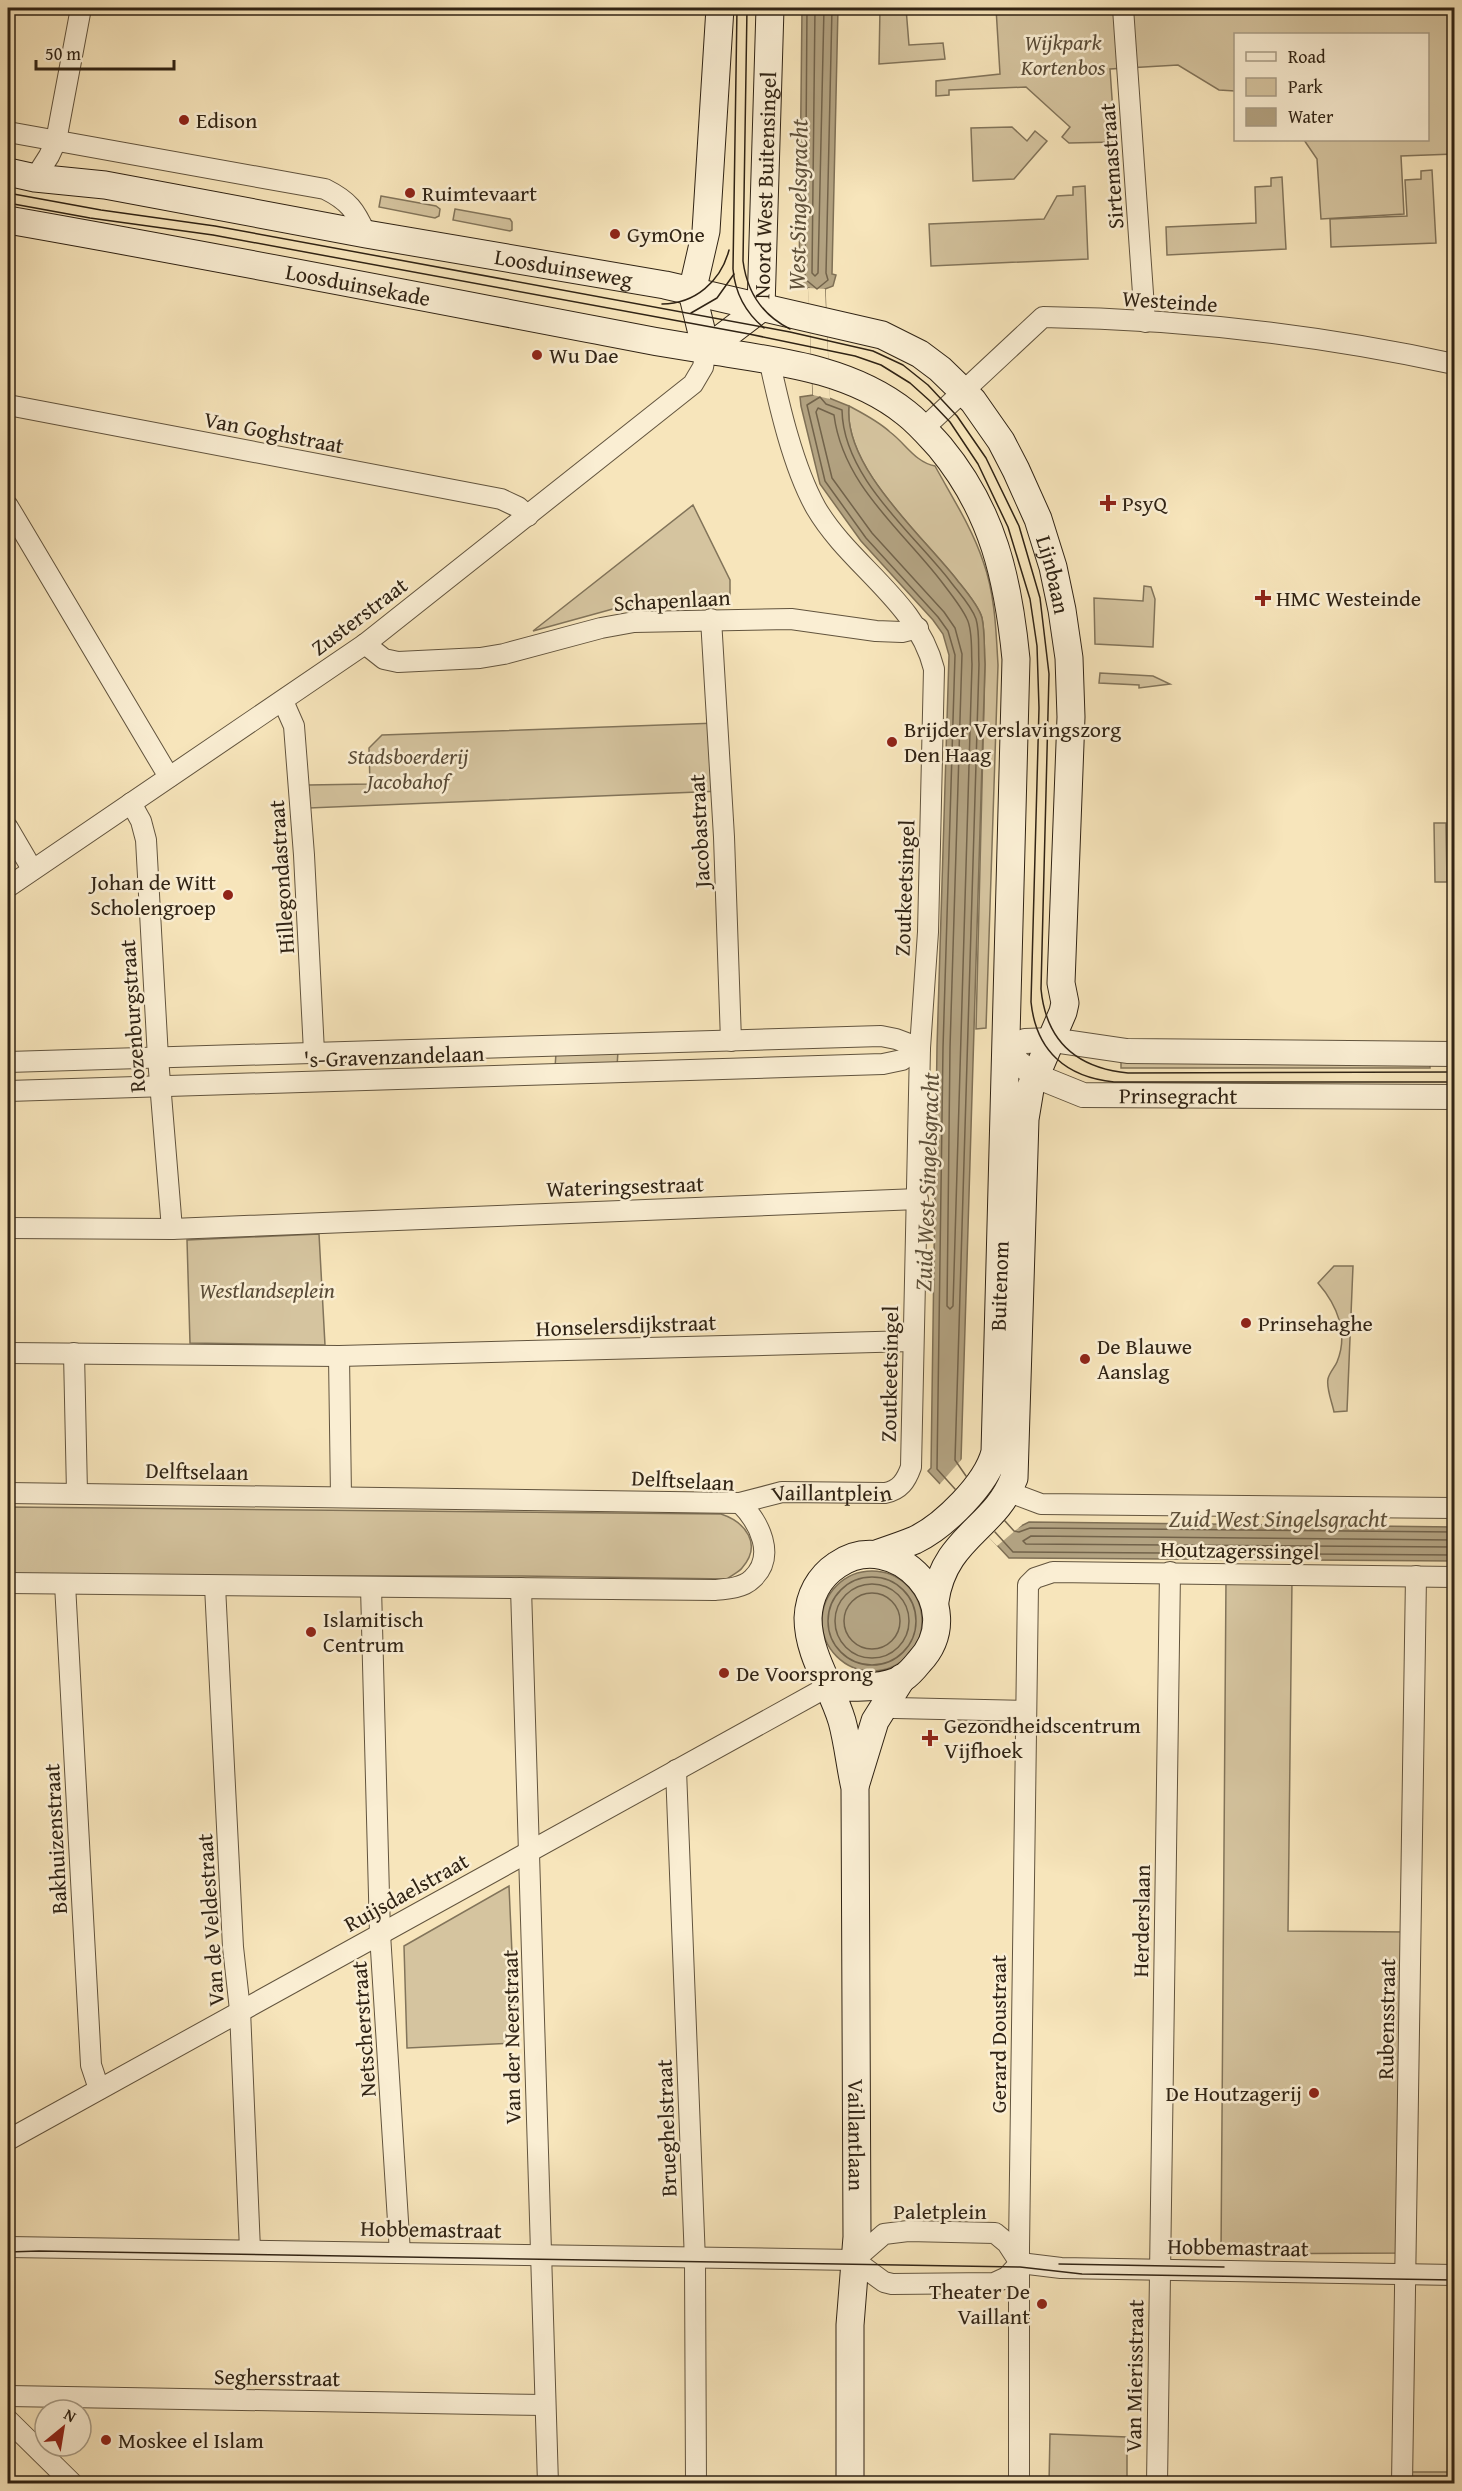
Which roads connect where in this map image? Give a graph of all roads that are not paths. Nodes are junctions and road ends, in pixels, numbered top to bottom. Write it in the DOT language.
graph roads {
  1 [pos="81,8"];
  2 [pos="720,8"];
  3 [pos="770,8"];
  4 [pos="1123,8"];
  5 [pos="8,132"];
  6 [pos="56,141"];
  7 [pos="8,172"];
  8 [pos="35,178"];
  9 [pos="8,220"];
  10 [pos="366,234"];
  11 [pos="692,292"];
  12 [pos="761,308"];
  13 [pos="1145,322"];
  14 [pos="706,350"];
  15 [pos="769,359"];
  16 [pos="1455,364"];
  17 [pos="962,391"];
  18 [pos="8,405"];
  19 [pos="924,428"];
  20 [pos="8,506"];
  21 [pos="528,516"];
  22 [pos="711,619"];
  23 [pos="918,628"];
  24 [pos="365,644"];
  25 [pos="284,701"];
  26 [pos="169,777"];
  27 [pos="131,803"];
  28 [pos="8,828"];
  29 [pos="32,869"];
  30 [pos="8,886"];
  31 [pos="1065,1004"];
  32 [pos="781,1039"];
  33 [pos="1052,1040"];
  34 [pos="731,1041"];
  35 [pos="1095,1047"];
  36 [pos="920,1048"];
  37 [pos="314,1052"];
  38 [pos="1005,1053"];
  39 [pos="1455,1054"];
  40 [pos="158,1058"];
  41 [pos="8,1062"];
  42 [pos="782,1068"];
  43 [pos="1036,1076"];
  44 [pos="161,1086"];
  45 [pos="8,1091"];
  46 [pos="1455,1097"];
  47 [pos="918,1199"];
  48 [pos="8,1228"];
  49 [pos="172,1228"];
  50 [pos="913,1341"];
  51 [pos="8,1353"];
  52 [pos="74,1353"];
  53 [pos="339,1356"];
  54 [pos="911,1467"];
  55 [pos="8,1493"];
  56 [pos="76,1493"];
  57 [pos="341,1497"];
  58 [pos="1005,1497"];
  59 [pos="740,1503"];
  60 [pos="1455,1508"];
  61 [pos="879,1553"];
  62 [pos="1170,1572"];
  63 [pos="1416,1576"];
  64 [pos="1455,1577"];
  65 [pos="8,1583"];
  66 [pos="65,1584"];
  67 [pos="1028,1585"];
  68 [pos="215,1586"];
  69 [pos="371,1587"];
  70 [pos="521,1588"];
  71 [pos="935,1601"];
  72 [pos="902,1678"];
  73 [pos="827,1687"];
  74 [pos="884,1705"];
  75 [pos="1025,1710"];
  76 [pos="676,1770"];
  77 [pos="855,1788"];
  78 [pos="531,1851"];
  79 [pos="381,1934"];
  80 [pos="240,2010"];
  81 [pos="99,2089"];
  82 [pos="8,2140"];
  83 [pos="8,2247"];
  84 [pos="250,2250"];
  85 [pos="400,2253"];
  86 [pos="542,2255"];
  87 [pos="695,2257"];
  88 [pos="854,2260"];
  89 [pos="1020,2263"];
  90 [pos="1160,2270"];
  91 [pos="1406,2274"];
  92 [pos="1455,2275"];
  93 [pos="8,2396"];
  94 [pos="545,2405"];
  95 [pos="8,2420"];
  96 [pos="73,2484"];
  97 [pos="548,2484"];
  98 [pos="696,2484"];
  99 [pos="850,2484"];
  100 [pos="1019,2484"];
  101 [pos="1157,2484"];
  102 [pos="1402,2484"];
  1 -- 6 [label="street"];
  2 -- 11 [label="main road"];
  3 -- 12 [label="main road, Noord West Buitensingel"];
  4 -- 13 [label="street, Sirtemastraat"];
  5 -- 6 [label="street"];
  6 -- 8 [label="street"];
  6 -- 10 [label="street"];
  7 -- 8 [label="main road, Loosduinseweg"];
  8 -- 10 [label="main road, Loosduinseweg"];
  9 -- 14 [label="main road, Loosduinsekade"];
  10 -- 11 [label="main road, Loosduinseweg"];
  11 -- 12 [label="main road, Loosduinseweg"];
  11 -- 14 [label="main road"];
  12 -- 14 [label="main road, Noord West Buitensingel"];
  12 -- 17 [label="main road, Lijnbaan"];
  13 -- 16 [label="street, Westeinde"];
  13 -- 17 [label="street, Westeinde"];
  14 -- 15 [label="main road"];
  14 -- 21 [label="street, Zusterstraat"];
  15 -- 19 [label="main road"];
  15 -- 23 [label="street, Zoutkeetsingel"];
  17 -- 19 [label="street, Westeinde"];
  17 -- 31 [label="main road, Lijnbaan"];
  18 -- 21 [label="street, Van Goghstraat"];
  19 -- 38 [label="main road"];
  20 -- 26 [label="street"];
  21 -- 24 [label="street, Zusterstraat"];
  22 -- 23 [label="street, Schapenlaan"];
  22 -- 24 [label="street, Schapenlaan"];
  22 -- 34 [label="street, Jacobastraat"];
  23 -- 36 [label="street, Zoutkeetsingel"];
  24 -- 25 [label="street, Zusterstraat"];
  25 -- 26 [label="street, Zusterstraat"];
  25 -- 37 [label="street, Hillegondastraat"];
  26 -- 27 [label="street, Zusterstraat"];
  27 -- 29 [label="street, Zusterstraat"];
  27 -- 40 [label="street, Rozenburgstraat"];
  28 -- 29 [label="street"];
  29 -- 30 [label="street, Zusterstraat"];
  31 -- 33 [label="main road, Lijnbaan"];
  31 -- 35 [label="street, Lijnbaan"];
  32 -- 34 [label="street, 's-Gravenzandelaan"];
  32 -- 36 [label="street, 's-Gravenzandelaan"];
  32 -- 42 [label="street"];
  33 -- 35 [label="street, Prinsegracht"];
  33 -- 38 [label="street, Prinsegracht"];
  33 -- 43 [label="main road, Buitenom"];
  34 -- 37 [label="street, 's-Gravenzandelaan"];
  35 -- 39 [label="street, Prinsegracht"];
  36 -- 42 [label="street, 's-Gravenzandelaan"];
  36 -- 47 [label="street, Zoutkeetsingel"];
  37 -- 40 [label="street, 's-Gravenzandelaan"];
  38 -- 43 [label="street, Prinsegracht"];
  38 -- 61 [label="main road, Buitenom"];
  40 -- 41 [label="street, 's-Gravenzandelaan"];
  40 -- 44 [label="street, Rozenburgstraat"];
  42 -- 44 [label="street, 's-Gravenzandelaan"];
  43 -- 46 [label="street, Prinsegracht"];
  43 -- 58 [label="main road, Buitenom"];
  44 -- 45 [label="street, 's-Gravenzandelaan"];
  44 -- 49 [label="street, Rozenburgstraat"];
  47 -- 49 [label="street, Wateringsestraat"];
  47 -- 50 [label="street, Zoutkeetsingel"];
  48 -- 49 [label="street"];
  50 -- 53 [label="street, Honselersdijkstraat"];
  50 -- 54 [label="street, Zoutkeetsingel"];
  51 -- 52 [label="street"];
  52 -- 53 [label="street"];
  52 -- 56 [label="street"];
  53 -- 57 [label="street"];
  54 -- 59 [label="street, Vaillantplein"];
  55 -- 56 [label="street, Delftselaan"];
  56 -- 57 [label="street, Delftselaan"];
  57 -- 59 [label="street, Delftselaan"];
  58 -- 60 [label="street"];
  58 -- 71 [label="main road"];
  59 -- 70 [label="street, Delftselaan"];
  61 -- 71 [label="main road"];
  61 -- 73 [label="main road"];
  62 -- 63 [label="street, Houtzagerssingel"];
  62 -- 67 [label="street, Houtzagerssingel"];
  62 -- 90 [label="street, Herderslaan"];
  63 -- 64 [label="street, Houtzagerssingel"];
  63 -- 91 [label="street, Rubensstraat"];
  65 -- 66 [label="street, Delftselaan"];
  66 -- 68 [label="street, Delftselaan"];
  66 -- 81 [label="street, Bakhuizenstraat"];
  67 -- 75 [label="street, Gerard Doustraat"];
  68 -- 69 [label="street, Delftselaan"];
  68 -- 80 [label="street, Van de Veldestraat"];
  69 -- 70 [label="street, Delftselaan"];
  69 -- 79 [label="street, Netscherstraat"];
  70 -- 78 [label="street, Van der Neerstraat"];
  71 -- 72 [label="main road"];
  72 -- 73 [label="main road"];
  72 -- 74 [label="main road, Vaillantlaan"];
  73 -- 76 [label="street, Ruijsdaelstraat"];
  73 -- 77 [label="main road, Vaillantlaan"];
  74 -- 75 [label="street"];
  74 -- 77 [label="main road, Vaillantlaan"];
  75 -- 89 [label="street, Gerard Doustraat"];
  76 -- 78 [label="street, Ruijsdaelstraat"];
  76 -- 87 [label="street, Brueghelstraat"];
  77 -- 88 [label="main road, Vaillantlaan"];
  78 -- 79 [label="street, Ruijsdaelstraat"];
  78 -- 86 [label="street, Van der Neerstraat"];
  79 -- 80 [label="street, Ruijsdaelstraat"];
  79 -- 85 [label="street, Netscherstraat"];
  80 -- 81 [label="street, Ruijsdaelstraat"];
  80 -- 84 [label="street, Van de Veldestraat"];
  81 -- 82 [label="street, Ruijsdaelstraat"];
  83 -- 84 [label="street, Hobbemastraat"];
  84 -- 85 [label="street, Hobbemastraat"];
  85 -- 86 [label="street, Hobbemastraat"];
  86 -- 87 [label="street, Hobbemastraat"];
  86 -- 94 [label="street, Van der Neerstraat"];
  87 -- 88 [label="street, Hobbemastraat"];
  87 -- 98 [label="street, Brueghelstraat"];
  88 -- 89 [label="street"];
  88 -- 89 [label="street, Paletplein"];
  88 -- 99 [label="main road, Vaillantlaan"];
  89 -- 90 [label="street, Hobbemastraat"];
  89 -- 100 [label="street, Gerard Doustraat"];
  90 -- 91 [label="street, Hobbemastraat"];
  90 -- 101 [label="street, Van Mierisstraat"];
  91 -- 92 [label="street, Hobbemastraat"];
  91 -- 102 [label="street, Rubensstraat"];
  93 -- 94 [label="street, Seghersstraat"];
  94 -- 97 [label="street, Van der Neerstraat"];
  95 -- 96 [label="street"];
}
